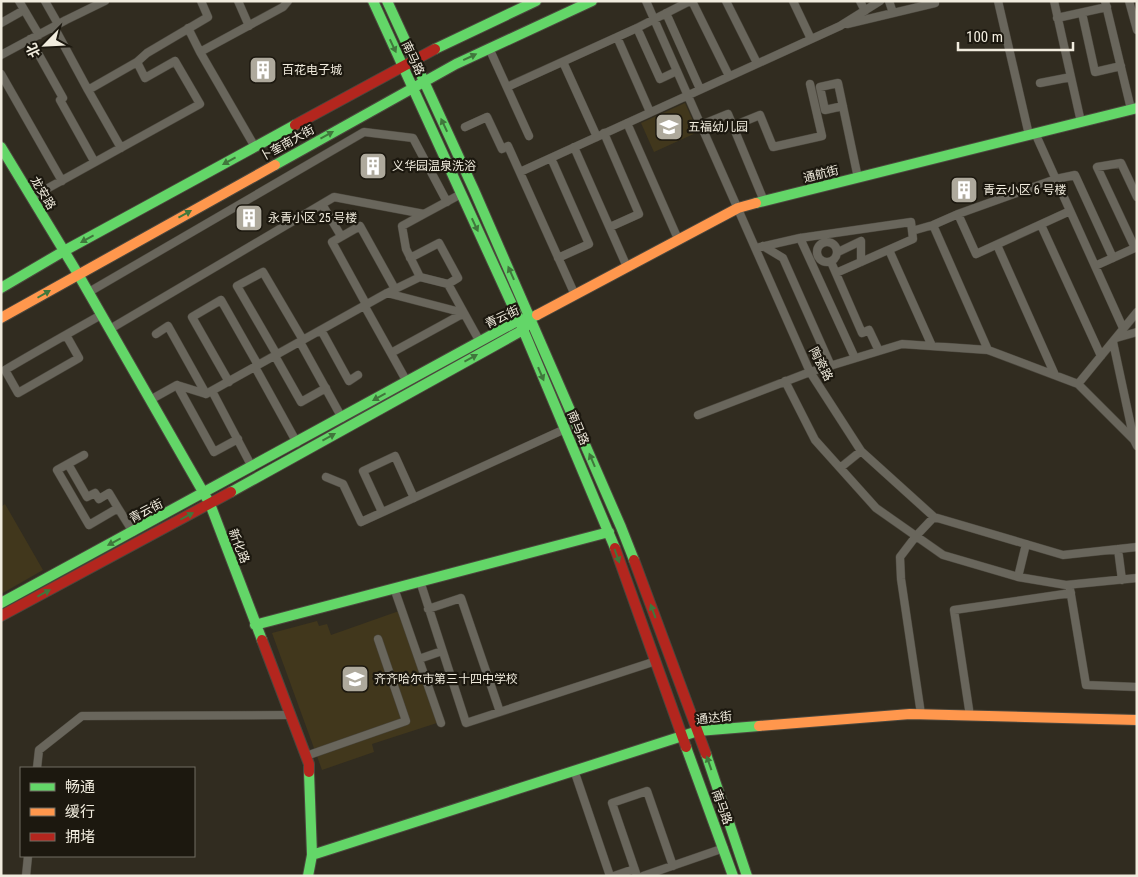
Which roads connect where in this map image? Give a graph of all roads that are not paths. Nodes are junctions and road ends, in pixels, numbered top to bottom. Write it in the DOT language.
graph roads {
  1 [pos="19,1"];
  2 [pos="45,1"];
  3 [pos="104,1"];
  4 [pos="201,1"];
  5 [pos="238,1"];
  6 [pos="288,1"];
  7 [pos="373,1"];
  8 [pos="387,1"];
  9 [pos="536,1"];
  10 [pos="592,1"];
  11 [pos="646,1"];
  12 [pos="691,1"];
  13 [pos="726,1"];
  14 [pos="793,1"];
  15 [pos="860,1"];
  16 [pos="880,1"];
  17 [pos="889,1"];
  18 [pos="1054,1"];
  19 [pos="1130,1"];
  20 [pos="1000,2"];
  21 [pos="935,3"];
  22 [pos="1106,4"];
  23 [pos="24,10"];
  24 [pos="865,11"];
  25 [pos="666,13"];
  26 [pos="893,13"];
  27 [pos="1082,13"];
  28 [pos="1057,18"];
  29 [pos="654,21"];
  30 [pos="1,23"];
  31 [pos="56,25"];
  32 [pos="249,26"];
  33 [pos="840,26"];
  34 [pos="188,28"];
  35 [pos="637,28"];
  36 [pos="1137,30"];
  37 [pos="39,35"];
  38 [pos="617,37"];
  39 [pos="30,39"];
  40 [pos="811,39"];
  41 [pos="489,48"];
  42 [pos="200,52"];
  43 [pos="1,55"];
  44 [pos="414,60"];
  45 [pos="137,62"];
  46 [pos="563,62"];
  47 [pos="757,64"];
  48 [pos="403,66"];
  49 [pos="1121,66"];
  50 [pos="677,71"];
  51 [pos="1,74"];
  52 [pos="729,76"];
  53 [pos="1071,77"];
  54 [pos="424,81"];
  55 [pos="810,84"];
  56 [pos="1040,84"];
  57 [pos="412,87"];
  58 [pos="507,87"];
  59 [pos="700,89"];
  60 [pos="88,90"];
  61 [pos="688,95"];
  62 [pos="843,106"];
  63 [pos="1134,109"];
  64 [pos="650,112"];
  65 [pos="1081,122"];
  66 [pos="627,123"];
  67 [pos="701,125"];
  68 [pos="733,126"];
  69 [pos="465,127"];
  70 [pos="1032,134"];
  71 [pos="601,135"];
  72 [pos="529,136"];
  73 [pos="1,147"];
  74 [pos="255,147"];
  75 [pos="574,147"];
  76 [pos="121,148"];
  77 [pos="551,158"];
  78 [pos="94,161"];
  79 [pos="5,163"];
  80 [pos="520,172"];
  81 [pos="858,178"];
  82 [pos="1056,179"];
  83 [pos="62,181"];
  84 [pos="461,194"];
  85 [pos="1137,197"];
  86 [pos="32,198"];
  87 [pos="764,201"];
  88 [pos="447,202"];
  89 [pos="322,204"];
  90 [pos="738,208"];
  91 [pos="1070,211"];
  92 [pos="424,214"];
  93 [pos="958,214"];
  94 [pos="1041,224"];
  95 [pos="933,225"];
  96 [pos="610,227"];
  97 [pos="912,230"];
  98 [pos="341,236"];
  99 [pos="678,240"];
  100 [pos="802,242"];
  101 [pos="822,243"];
  102 [pos="997,245"];
  103 [pos="759,247"];
  104 [pos="1136,247"];
  105 [pos="889,250"];
  106 [pos="64,251"];
  107 [pos="838,252"];
  108 [pos="410,258"];
  109 [pos="558,258"];
  110 [pos="1113,258"];
  111 [pos="831,262"];
  112 [pos="861,262"];
  113 [pos="627,266"];
  114 [pos="1095,266"];
  115 [pos="836,273"];
  116 [pos="78,274"];
  117 [pos="420,277"];
  118 [pos="448,284"];
  119 [pos="1,288"];
  120 [pos="395,289"];
  121 [pos="89,292"];
  122 [pos="387,293"];
  123 [pos="575,294"];
  124 [pos="365,305"];
  125 [pos="1137,312"];
  126 [pos="464,313"];
  127 [pos="102,315"];
  128 [pos="1,318"];
  129 [pos="531,318"];
  130 [pos="521,325"];
  131 [pos="1123,328"];
  132 [pos="110,329"];
  133 [pos="320,330"];
  134 [pos="1137,332"];
  135 [pos="156,334"];
  136 [pos="66,335"];
  137 [pos="1114,340"];
  138 [pos="301,341"];
  139 [pos="480,342"];
  140 [pos="932,346"];
  141 [pos="988,350"];
  142 [pos="879,351"];
  143 [pos="391,353"];
  144 [pos="276,355"];
  145 [pos="1100,356"];
  146 [pos="855,358"];
  147 [pos="257,366"];
  148 [pos="831,366"];
  149 [pos="810,372"];
  150 [pos="358,376"];
  151 [pos="1055,376"];
  152 [pos="786,381"];
  153 [pos="229,382"];
  154 [pos="407,382"];
  155 [pos="1078,384"];
  156 [pos="177,385"];
  157 [pos="326,388"];
  158 [pos="209,393"];
  159 [pos="150,400"];
  160 [pos="698,415"];
  161 [pos="342,418"];
  162 [pos="565,429"];
  163 [pos="238,439"];
  164 [pos="297,443"];
  165 [pos="1136,443"];
  166 [pos="861,451"];
  167 [pos="84,454"];
  168 [pos="68,464"];
  169 [pos="252,467"];
  170 [pos="840,468"];
  171 [pos="326,477"];
  172 [pos="204,494"];
  173 [pos="88,497"];
  174 [pos="414,498"];
  175 [pos="77,504"];
  176 [pos="210,504"];
  177 [pos="118,508"];
  178 [pos="382,512"];
  179 [pos="934,517"];
  180 [pos="132,532"];
  181 [pos="608,532"];
  182 [pos="916,536"];
  183 [pos="1026,544"];
  184 [pos="1137,547"];
  185 [pos="1118,549"];
  186 [pos="1018,577"];
  187 [pos="1137,578"];
  188 [pos="1122,580"];
  189 [pos="420,581"];
  190 [pos="394,588"];
  191 [pos="1070,589"];
  192 [pos="1,603"];
  193 [pos="428,609"];
  194 [pos="1,616"];
  195 [pos="255,625"];
  196 [pos="378,639"];
  197 [pos="442,651"];
  198 [pos="419,659"];
  199 [pos="656,661"];
  200 [pos="1137,687"];
  201 [pos="500,712"];
  202 [pos="921,714"];
  203 [pos="290,715"];
  204 [pos="970,716"];
  205 [pos="1137,720"];
  206 [pos="441,723"];
  207 [pos="698,731"];
  208 [pos="683,735"];
  209 [pos="306,756"];
  210 [pos="38,767"];
  211 [pos="574,770"];
  212 [pos="724,848"];
  213 [pos="312,855"];
  214 [pos="28,857"];
  215 [pos="673,866"];
  216 [pos="635,872"];
  217 [pos="26,876"];
  218 [pos="308,876"];
  219 [pos="612,876"];
  220 [pos="643,876"];
  221 [pos="734,876"];
  222 [pos="747,876"];
  1 -- 23 [label="street"];
  2 -- 31 [label="street"];
  3 -- 31 [label="street"];
  4 -- 34 [label="street"];
  5 -- 32 [label="street"];
  6 -- 32 [label="street"];
  7 -- 48 [label="main road, 南马路, one-way"];
  8 -- 44 [label="main road, 南马路"];
  9 -- 44 [label="main road, 卜奎南大街"];
  10 -- 41 [label="main road, 卜奎南大街"];
  11 -- 29 [label="street, 陶瓷路"];
  12 -- 25 [label="street"];
  12 -- 52 [label="street"];
  13 -- 47 [label="street"];
  14 -- 40 [label="street"];
  15 -- 24 [label="street"];
  16 -- 24 [label="street"];
  17 -- 26 [label="street"];
  18 -- 28 [label="street"];
  19 -- 36 [label="street"];
  20 -- 70 [label="street"];
  21 -- 26 [label="street"];
  22 -- 27 [label="street"];
  22 -- 49 [label="street"];
  23 -- 30 [label="street"];
  23 -- 37 [label="street"];
  24 -- 33 [label="street"];
  25 -- 29 [label="street"];
  25 -- 59 [label="street"];
  26 -- 33 [label="street"];
  27 -- 28 [label="street"];
  27 -- 49 [label="street"];
  28 -- 53 [label="street"];
  29 -- 35 [label="street"];
  29 -- 50 [label="street, 陶瓷路"];
  31 -- 37 [label="street"];
  31 -- 60 [label="street"];
  32 -- 42 [label="street"];
  33 -- 40 [label="street"];
  34 -- 42 [label="street"];
  34 -- 45 [label="street"];
  35 -- 38 [label="street"];
  35 -- 50 [label="street"];
  37 -- 39 [label="street"];
  38 -- 46 [label="street"];
  38 -- 64 [label="street"];
  39 -- 43 [label="street"];
  39 -- 78 [label="street"];
  40 -- 47 [label="street"];
  54 -- 41 [label="main road, 卜奎南大街, one-way"];
  41 -- 58 [label="street"];
  42 -- 74 [label="street"];
  44 -- 48 [label="main road, 卜奎南大街"];
  44 -- 54 [label="main road, 南马路"];
  45 -- 60 [label="street"];
  45 -- 76 [label="street"];
  46 -- 58 [label="street"];
  46 -- 71 [label="street"];
  47 -- 52 [label="street"];
  48 -- 57 [label="main road, 南马路"];
  48 -- 74 [label="main road, 卜奎南大街"];
  49 -- 63 [label="street"];
  50 -- 61 [label="street, 陶瓷路"];
  51 -- 83 [label="street"];
  52 -- 59 [label="street"];
  53 -- 56 [label="street"];
  53 -- 65 [label="street"];
  54 -- 57 [label="main road, 卜奎南大街"];
  129 -- 54 [label="main road, 南马路, one-way"];
  55 -- 68 [label="street"];
  57 -- 84 [label="main road, 南马路"];
  116 -- 57 [label="main road, 卜奎南大街, one-way"];
  58 -- 72 [label="street"];
  59 -- 61 [label="street"];
  60 -- 76 [label="street"];
  61 -- 64 [label="street"];
  61 -- 67 [label="street, 陶瓷路"];
  62 -- 81 [label="street"];
  63 -- 65 [label="main road, 通航街"];
  64 -- 66 [label="street"];
  65 -- 70 [label="main road, 通航街"];
  66 -- 71 [label="street"];
  66 -- 99 [label="street"];
  67 -- 68 [label="street"];
  67 -- 90 [label="street, 陶瓷路"];
  68 -- 87 [label="street"];
  69 -- 80 [label="street"];
  70 -- 81 [label="main road, 通航街"];
  70 -- 82 [label="street"];
  71 -- 75 [label="street"];
  71 -- 96 [label="street"];
  73 -- 79 [label="main road, 龙安路"];
  74 -- 106 [label="main road, 卜奎南大街, one-way"];
  75 -- 77 [label="street"];
  75 -- 96 [label="street"];
  76 -- 83 [label="street"];
  77 -- 80 [label="street"];
  77 -- 109 [label="street"];
  79 -- 86 [label="main road, 龙安路"];
  80 -- 109 [label="street"];
  81 -- 87 [label="main road, 通航街"];
  82 -- 91 [label="street"];
  82 -- 93 [label="street"];
  82 -- 110 [label="street"];
  83 -- 86 [label="street"];
  84 -- 88 [label="street"];
  84 -- 130 [label="main road, 南马路, one-way"];
  85 -- 104 [label="street"];
  86 -- 106 [label="main road, 龙安路"];
  87 -- 90 [label="main road, 通航街"];
  88 -- 92 [label="street"];
  88 -- 121 [label="street"];
  89 -- 92 [label="street"];
  89 -- 98 [label="street"];
  89 -- 132 [label="street"];
  90 -- 99 [label="main road, 通航街"];
  90 -- 103 [label="street, 陶瓷路"];
  91 -- 94 [label="street"];
  91 -- 114 [label="street"];
  92 -- 108 [label="street"];
  93 -- 95 [label="street"];
  93 -- 102 [label="street"];
  94 -- 102 [label="street"];
  94 -- 145 [label="street"];
  95 -- 97 [label="street"];
  95 -- 141 [label="street"];
  96 -- 113 [label="street"];
  97 -- 100 [label="street"];
  97 -- 105 [label="street"];
  98 -- 120 [label="street"];
  98 -- 124 [label="street"];
  99 -- 113 [label="main road, 通航街"];
  100 -- 101 [label="street"];
  100 -- 103 [label="street"];
  100 -- 146 [label="street"];
  101 -- 107 [label="street"];
  101 -- 111 [label="street"];
  102 -- 151 [label="street"];
  103 -- 148 [label="street"];
  103 -- 149 [label="street, 陶瓷路"];
  104 -- 110 [label="street"];
  105 -- 112 [label="street"];
  105 -- 140 [label="street"];
  106 -- 116 [label="main road, 新化路"];
  106 -- 119 [label="main road, 卜奎南大街"];
  107 -- 111 [label="street"];
  107 -- 112 [label="street"];
  108 -- 117 [label="street"];
  108 -- 118 [label="street"];
  109 -- 123 [label="street"];
  110 -- 114 [label="street"];
  111 -- 115 [label="street"];
  112 -- 115 [label="street"];
  113 -- 123 [label="main road, 通航街"];
  114 -- 131 [label="street"];
  115 -- 142 [label="street"];
  116 -- 121 [label="main road, 新化路"];
  128 -- 116 [label="main road, 卜奎南大街, one-way"];
  117 -- 118 [label="street"];
  117 -- 120 [label="street"];
  118 -- 126 [label="street"];
  120 -- 122 [label="street"];
  121 -- 127 [label="main road, 新化路"];
  122 -- 124 [label="street"];
  122 -- 126 [label="street"];
  123 -- 129 [label="main road, 通航街"];
  124 -- 133 [label="street"];
  124 -- 143 [label="street"];
  125 -- 131 [label="street"];
  126 -- 139 [label="street"];
  126 -- 143 [label="street"];
  127 -- 132 [label="main road, 新化路"];
  127 -- 136 [label="street"];
  129 -- 130 [label="main road, 青云街"];
  207 -- 129 [label="main road, 南马路, one-way"];
  130 -- 139 [label="main road, 青云街"];
  130 -- 162 [label="main road, 南马路, one-way"];
  176 -- 130 [label="main road, 青云街, one-way"];
  131 -- 137 [label="street"];
  132 -- 159 [label="main road, 新化路"];
  133 -- 138 [label="street"];
  133 -- 150 [label="street"];
  134 -- 137 [label="street"];
  135 -- 158 [label="street"];
  136 -- 136 [label="street"];
  137 -- 145 [label="street"];
  137 -- 165 [label="street"];
  138 -- 144 [label="street"];
  138 -- 144 [label="street"];
  138 -- 157 [label="street"];
  139 -- 154 [label="main road, 青云街"];
  140 -- 141 [label="street"];
  140 -- 142 [label="street"];
  141 -- 151 [label="street"];
  142 -- 146 [label="street"];
  143 -- 154 [label="street"];
  144 -- 147 [label="street"];
  144 -- 157 [label="street"];
  145 -- 155 [label="street"];
  146 -- 148 [label="street"];
  147 -- 153 [label="street"];
  147 -- 153 [label="street"];
  147 -- 164 [label="street"];
  148 -- 149 [label="street"];
  149 -- 152 [label="street"];
  149 -- 166 [label="street, 陶瓷路"];
  151 -- 155 [label="street"];
  152 -- 160 [label="street"];
  152 -- 170 [label="street"];
  153 -- 158 [label="street"];
  154 -- 161 [label="main road, 青云街, one-way"];
  155 -- 165 [label="street"];
  156 -- 158 [label="street"];
  156 -- 159 [label="street"];
  156 -- 163 [label="street"];
  157 -- 161 [label="street"];
  158 -- 163 [label="street"];
  159 -- 172 [label="main road, 新化路"];
  161 -- 164 [label="main road, 青云街"];
  162 -- 174 [label="street"];
  162 -- 181 [label="main road, 南马路"];
  163 -- 169 [label="street"];
  164 -- 169 [label="main road, 青云街"];
  166 -- 170 [label="street"];
  166 -- 179 [label="street, 陶瓷路"];
  167 -- 168 [label="street"];
  168 -- 173 [label="street"];
  168 -- 175 [label="street"];
  169 -- 172 [label="main road, 青云街"];
  170 -- 182 [label="street"];
  171 -- 178 [label="street"];
  172 -- 176 [label="main road, 新化路"];
  172 -- 180 [label="main road, 青云街"];
  173 -- 175 [label="street"];
  173 -- 177 [label="street"];
  174 -- 178 [label="street"];
  174 -- 178 [label="street"];
  175 -- 177 [label="street"];
  194 -- 176 [label="main road, 青云街, one-way"];
  176 -- 195 [label="main road, 新化路"];
  177 -- 180 [label="street"];
  179 -- 182 [label="street"];
  179 -- 183 [label="street, 陶瓷路"];
  180 -- 192 [label="main road, 青云街, one-way"];
  181 -- 189 [label="main road"];
  181 -- 199 [label="main road, 南马路, one-way"];
  182 -- 186 [label="street"];
  182 -- 202 [label="street"];
  183 -- 185 [label="street, 陶瓷路"];
  183 -- 186 [label="street"];
  184 -- 185 [label="street, 陶瓷路"];
  185 -- 188 [label="street"];
  186 -- 191 [label="street"];
  187 -- 188 [label="street"];
  188 -- 191 [label="street"];
  189 -- 190 [label="main road"];
  189 -- 193 [label="street"];
  190 -- 195 [label="main road"];
  190 -- 198 [label="street"];
  191 -- 200 [label="street"];
  191 -- 204 [label="street"];
  193 -- 197 [label="street"];
  193 -- 201 [label="street"];
  195 -- 203 [label="main road, 新化路"];
  196 -- 209 [label="street"];
  197 -- 198 [label="street"];
  197 -- 201 [label="street"];
  198 -- 206 [label="street"];
  199 -- 201 [label="street"];
  199 -- 208 [label="main road, 南马路"];
  202 -- 204 [label="main road, 通达街"];
  202 -- 207 [label="main road, 通达街"];
  203 -- 209 [label="main road, 新化路"];
  203 -- 210 [label="street"];
  204 -- 205 [label="main road, 通达街"];
  207 -- 208 [label="main road, 通达街"];
  222 -- 207 [label="main road, 南马路, one-way"];
  208 -- 211 [label="main road, 通达街"];
  208 -- 212 [label="main road, 南马路"];
  209 -- 213 [label="main road, 新化路"];
  211 -- 213 [label="main road, 通达街"];
  211 -- 219 [label="street"];
  212 -- 215 [label="street"];
  212 -- 221 [label="main road, 南马路"];
  213 -- 218 [label="main road, 新化路"];
  214 -- 217 [label="street"];
  215 -- 216 [label="street"];
  215 -- 220 [label="street"];
  216 -- 219 [label="street"];
}
